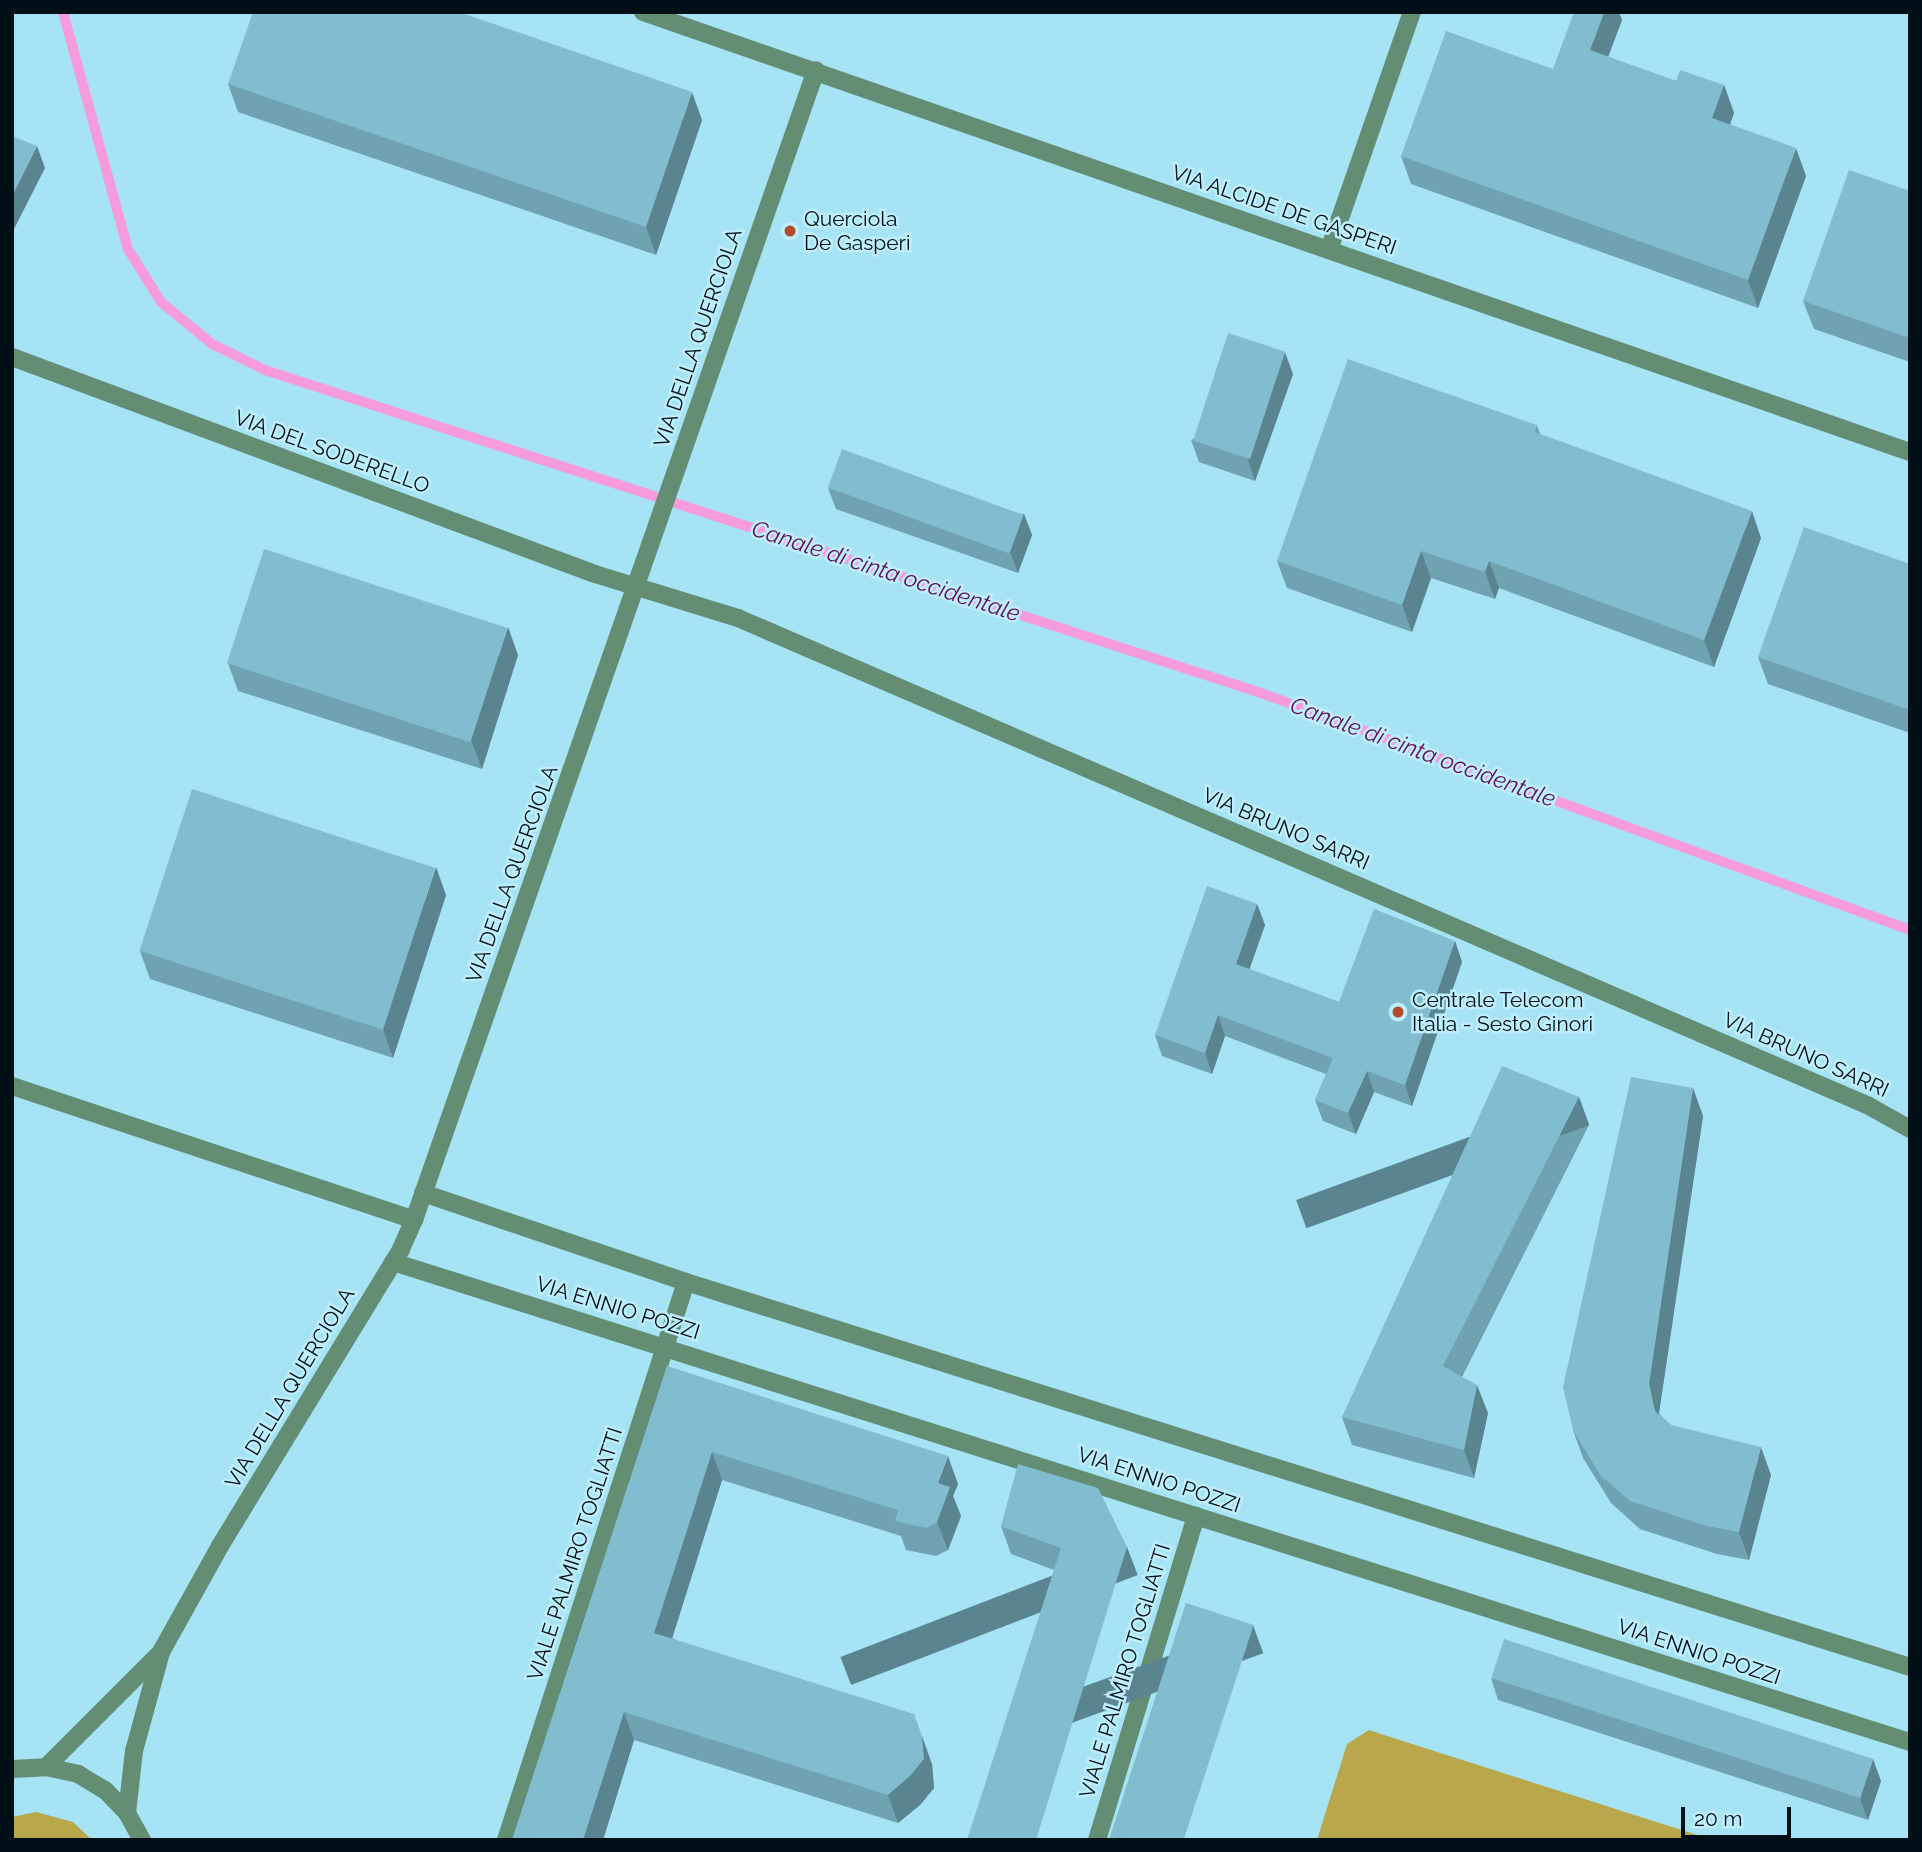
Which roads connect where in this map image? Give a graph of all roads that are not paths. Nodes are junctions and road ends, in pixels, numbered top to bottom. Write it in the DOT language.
graph roads {
  1 [pos="643,12"];
  2 [pos="1412,12"];
  3 [pos="816,70"];
  4 [pos="1329,250"];
  5 [pos="12,357"];
  6 [pos="1910,452"];
  7 [pos="637,589"];
  8 [pos="12,1086"];
  9 [pos="1910,1129"];
  10 [pos="423,1193"];
  11 [pos="414,1220"];
  12 [pos="393,1262"];
  13 [pos="686,1282"];
  14 [pos="667,1347"];
  15 [pos="1196,1516"];
  16 [pos="162,1652"];
  17 [pos="1910,1667"];
  18 [pos="1910,1742"];
  19 [pos="46,1767"];
  20 [pos="12,1769"];
  21 [pos="127,1813"];
  22 [pos="142,1840"];
  23 [pos="506,1840"];
  24 [pos="1097,1840"];
  1 -- 3 [label="street, VIA ALCIDE DE GASPERI"];
  2 -- 4 [label="street"];
  3 -- 4 [label="street, VIA ALCIDE DE GASPERI"];
  3 -- 7 [label="street, VIA DELLA QUERCIOLA"];
  4 -- 6 [label="street, VIA ALCIDE DE GASPERI"];
  5 -- 7 [label="street, VIA DEL SODERELLO"];
  7 -- 9 [label="street, VIA BRUNO SARRI"];
  7 -- 10 [label="street, VIA DELLA QUERCIOLA"];
  8 -- 11 [label="street"];
  10 -- 11 [label="street, VIA DELLA QUERCIOLA"];
  10 -- 13 [label="street, VIA ENNIO POZZI"];
  11 -- 12 [label="street, VIA DELLA QUERCIOLA"];
  12 -- 14 [label="street, VIA ENNIO POZZI"];
  12 -- 16 [label="street, VIA DELLA QUERCIOLA"];
  13 -- 14 [label="street, VIALE PALMIRO TOGLIATTI"];
  13 -- 17 [label="street, VIA ENNIO POZZI"];
  14 -- 15 [label="street, VIA ENNIO POZZI"];
  14 -- 23 [label="street, VIALE PALMIRO TOGLIATTI"];
  15 -- 18 [label="street, VIA ENNIO POZZI"];
  15 -- 24 [label="street, VIALE PALMIRO TOGLIATTI"];
  16 -- 19 [label="street, VIA DELLA QUERCIOLA"];
  16 -- 21 [label="street, VIA DELLA QUERCIOLA"];
  19 -- 20 [label="street"];
  19 -- 21 [label="street"];
  21 -- 22 [label="street"];
}
